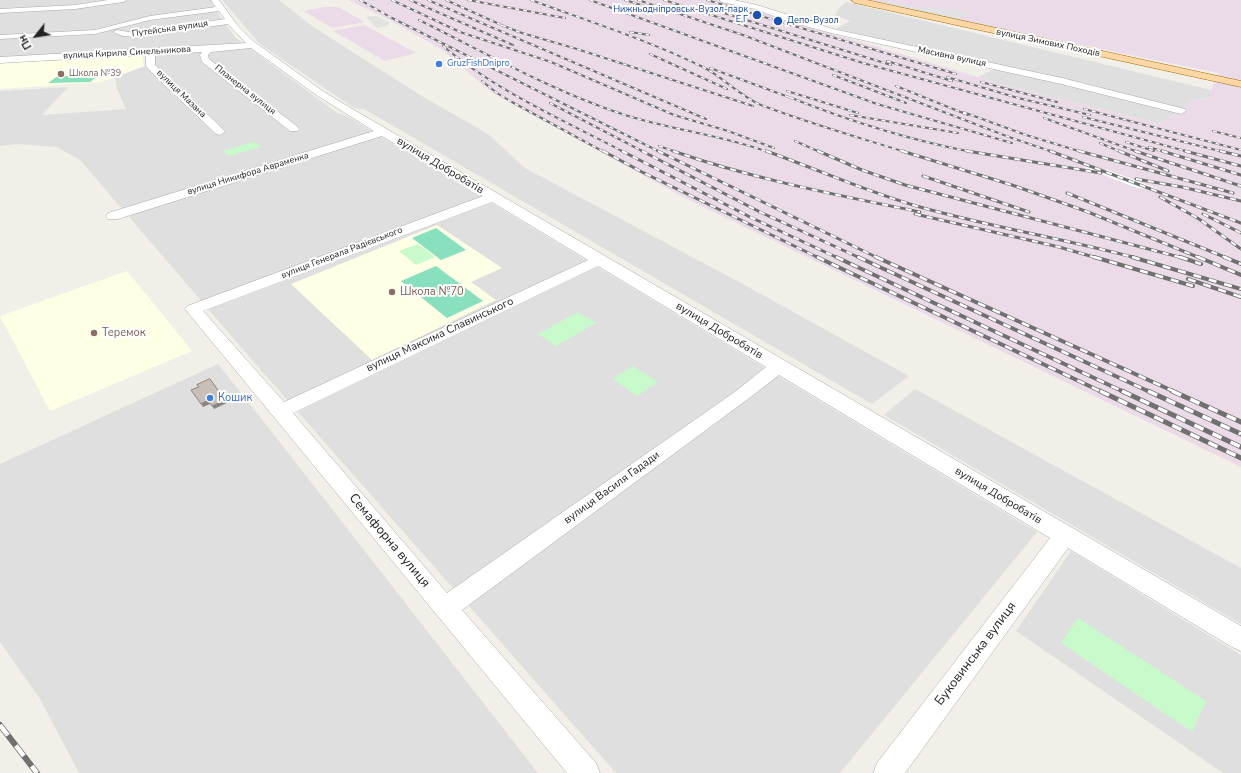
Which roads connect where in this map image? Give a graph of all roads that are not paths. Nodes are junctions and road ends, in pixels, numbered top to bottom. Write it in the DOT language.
graph roads {
  1 [pos="30,0"];
  2 [pos="123,0"];
  3 [pos="215,0"];
  4 [pos="724,0"];
  5 [pos="855,0"];
  6 [pos="78,4"];
  7 [pos="221,9"];
  8 [pos="11,10"];
  9 [pos="0,11"];
  10 [pos="63,15"];
  11 [pos="0,17"];
  12 [pos="230,21"];
  13 [pos="45,28"];
  14 [pos="111,29"];
  15 [pos="79,34"];
  16 [pos="32,36"];
  17 [pos="0,37"];
  18 [pos="20,44"];
  19 [pos="253,45"];
  20 [pos="208,49"];
  21 [pos="150,51"];
  22 [pos="2,56"];
  23 [pos="51,56"];
  24 [pos="1241,84"];
  25 [pos="1181,111"];
  26 [pos="294,129"];
  27 [pos="220,132"];
  28 [pos="384,132"];
  29 [pos="492,197"];
  30 [pos="113,216"];
  31 [pos="599,260"];
  32 [pos="192,309"];
  33 [pos="779,366"];
  34 [pos="281,411"];
  35 [pos="1065,535"];
  36 [pos="445,608"];
  37 [pos="1241,639"];
  38 [pos="586,773"];
  39 [pos="887,773"];
  1 -- 8 [label="street"];
  2 -- 6 [label="street"];
  3 -- 7 [label="street, вулиця Добробатів"];
  4 -- 25 [label="street, Масивна вулиця"];
  5 -- 24 [label="main road, вулиця Зимових Походів"];
  6 -- 8 [label="street"];
  6 -- 10 [label="street"];
  7 -- 12 [label="street, вулиця Добробатів"];
  7 -- 14 [label="street"];
  8 -- 9 [label="street"];
  8 -- 11 [label="street"];
  12 -- 14 [label="street, Путейська вулиця"];
  12 -- 19 [label="street, вулиця Добробатів"];
  13 -- 16 [label="street"];
  14 -- 15 [label="street"];
  15 -- 16 [label="street"];
  15 -- 23 [label="street"];
  16 -- 17 [label="street"];
  16 -- 18 [label="street"];
  19 -- 20 [label="street, вулиця Кирила Синельникова"];
  19 -- 28 [label="street, вулиця Добробатів"];
  20 -- 21 [label="street, вулиця Кирила Синельникова"];
  20 -- 26 [label="street, Планерна вулиця"];
  21 -- 23 [label="street, вулиця Кирила Синельникова"];
  21 -- 27 [label="street, вулиця Мазана"];
  22 -- 23 [label="street, вулиця Кирила Синельникова"];
  28 -- 29 [label="street, вулиця Добробатів"];
  28 -- 30 [label="street, вулиця Никифора Авраменка"];
  29 -- 31 [label="street, вулиця Добробатів"];
  29 -- 32 [label="street, вулиця Генерала Радієвського"];
  31 -- 33 [label="street, вулиця Добробатів"];
  31 -- 34 [label="street, вулиця Максима Славинського"];
  32 -- 34 [label="street, Семафорна вулиця"];
  33 -- 35 [label="street, вулиця Добробатів"];
  33 -- 36 [label="street, вулиця Василя Гадади"];
  34 -- 36 [label="street, Семафорна вулиця"];
  35 -- 37 [label="street, вулиця Добробатів"];
  35 -- 39 [label="street, Буковинська вулиця"];
  36 -- 38 [label="street, Семафорна вулиця"];
}
